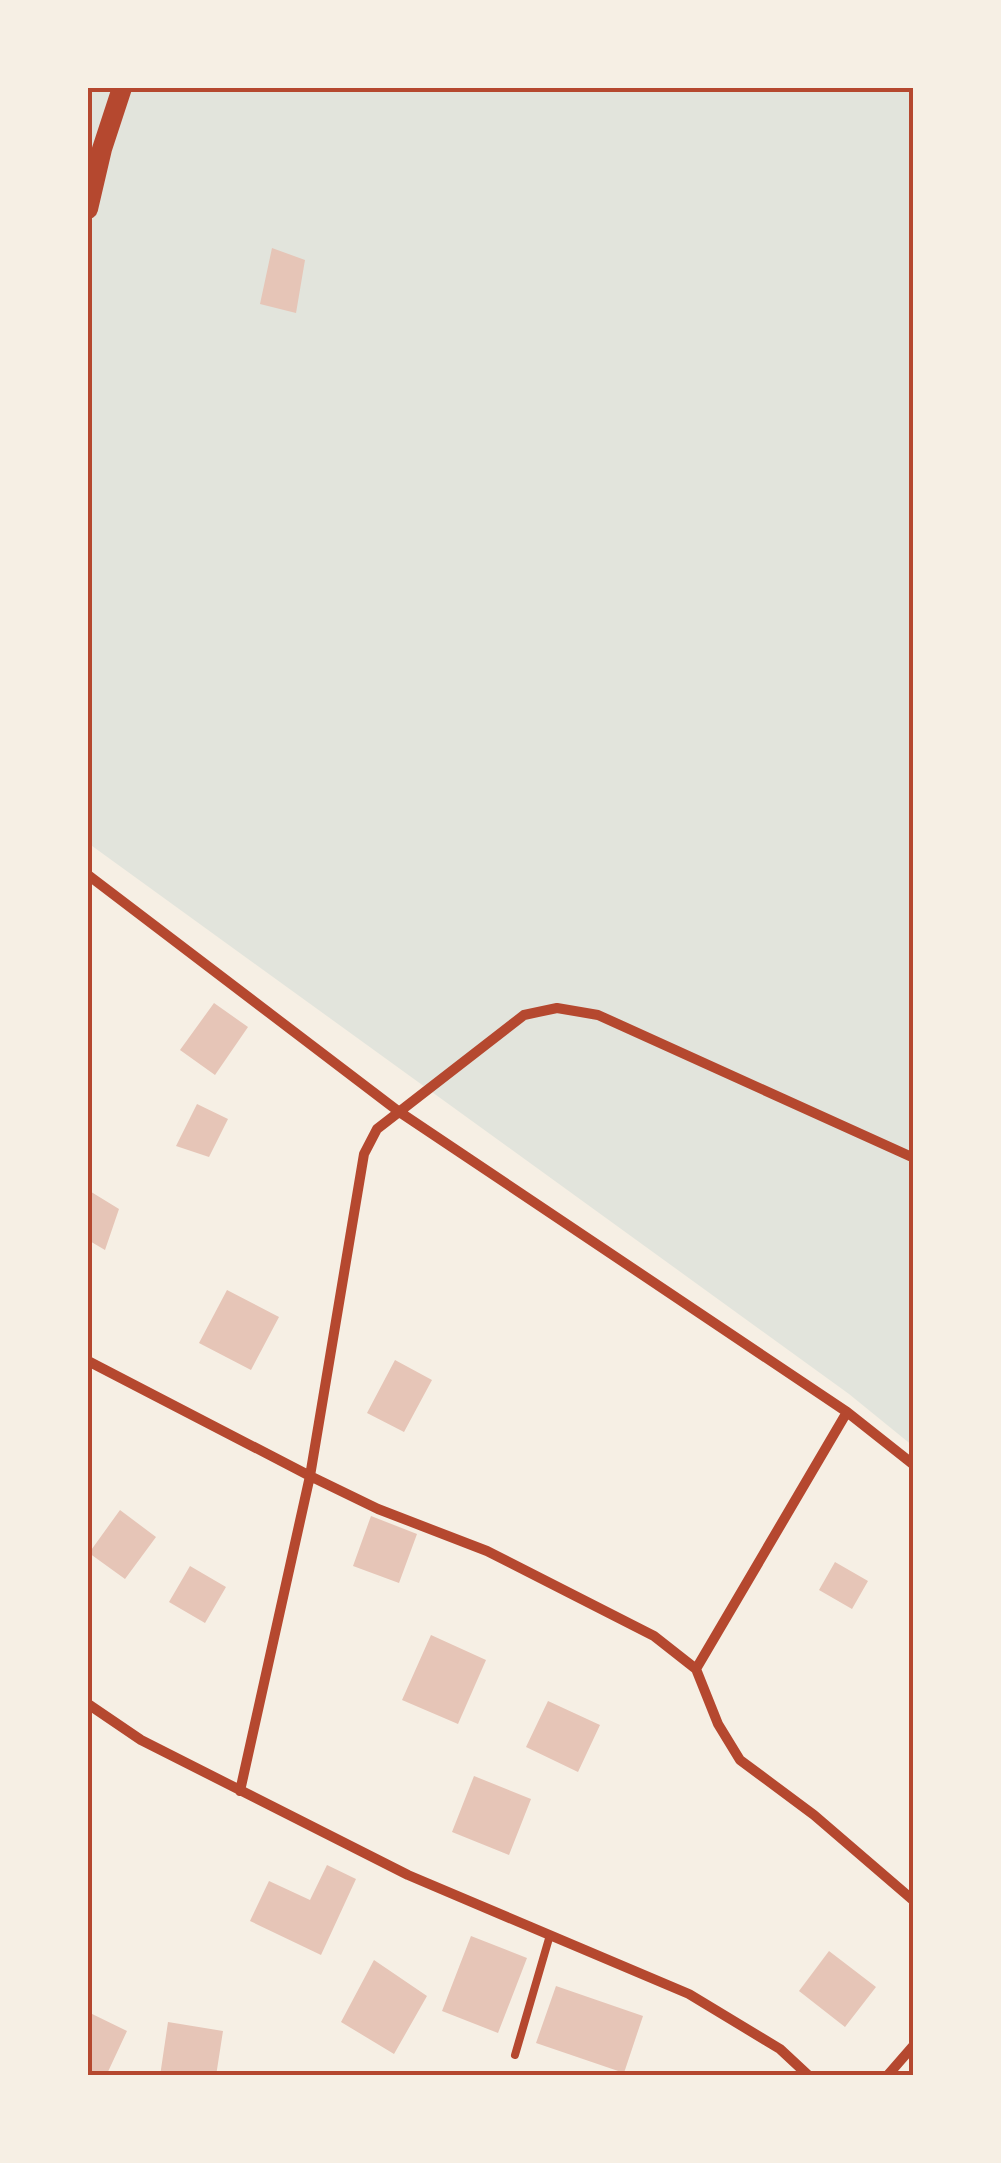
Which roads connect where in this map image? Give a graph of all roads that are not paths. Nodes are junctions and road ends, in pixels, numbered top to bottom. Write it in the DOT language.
graph roads {
  1 [pos="122,88"];
  2 [pos="88,209"];
  3 [pos="88,874"];
  4 [pos="398,1111"];
  5 [pos="914,1158"];
  6 [pos="88,1361"];
  7 [pos="847,1412"];
  8 [pos="914,1465"];
  9 [pos="310,1476"];
  10 [pos="696,1669"];
  11 [pos="88,1704"];
  12 [pos="240,1791"];
  13 [pos="914,1901"];
  14 [pos="550,1935"];
  15 [pos="914,2046"];
  16 [pos="515,2055"];
  17 [pos="809,2076"];
  18 [pos="887,2076"];
  1 -- 2 [label="main road"];
  3 -- 4 [label="street"];
  4 -- 5 [label="street"];
  4 -- 7 [label="street"];
  4 -- 9 [label="street"];
  6 -- 9 [label="street"];
  7 -- 8 [label="street"];
  7 -- 10 [label="street"];
  9 -- 10 [label="street"];
  9 -- 12 [label="street"];
  10 -- 13 [label="street"];
  11 -- 12 [label="street"];
  12 -- 14 [label="street"];
  14 -- 16 [label="lane"];
  14 -- 17 [label="street"];
  15 -- 18 [label="street"];
}
